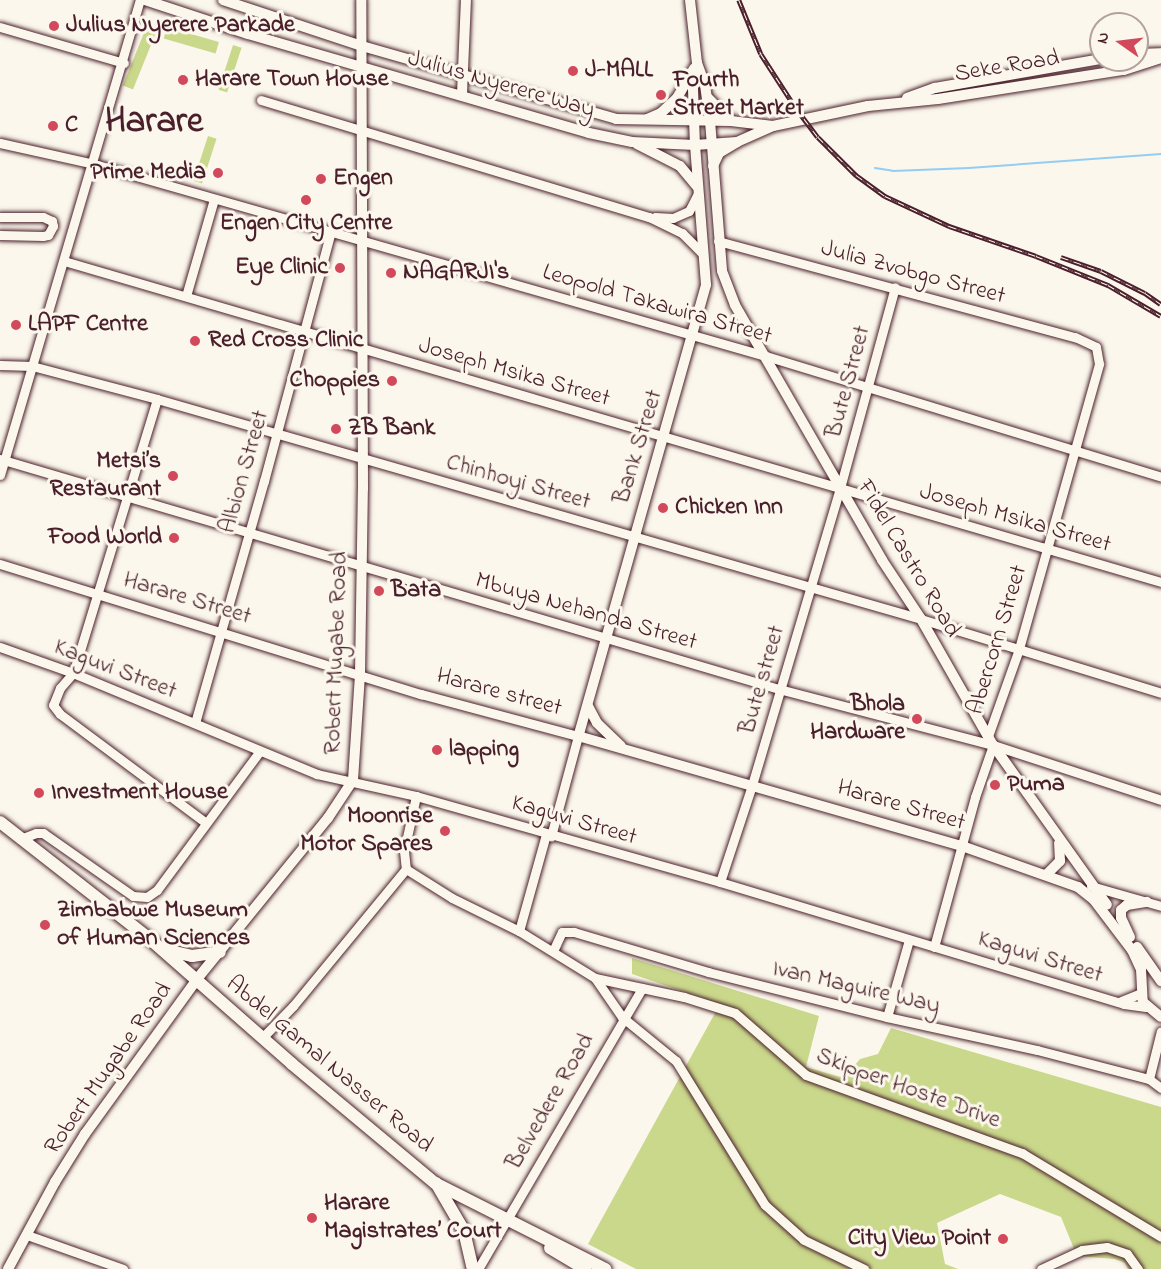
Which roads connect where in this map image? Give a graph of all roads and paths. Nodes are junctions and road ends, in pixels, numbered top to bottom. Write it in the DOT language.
graph roads {
  1 [pos="140,0"];
  2 [pos="145,0"];
  3 [pos="223,0"];
  4 [pos="361,0"];
  5 [pos="466,0"];
  6 [pos="690,0"];
  7 [pos="0,27"];
  8 [pos="362,46"];
  9 [pos="1161,56"];
  10 [pos="1089,61"];
  11 [pos="124,63"];
  12 [pos="697,63"];
  13 [pos="362,68"];
  14 [pos="465,76"];
  15 [pos="462,94"];
  16 [pos="707,97"];
  17 [pos="261,100"];
  18 [pos="893,103"];
  19 [pos="645,120"];
  20 [pos="694,121"];
  21 [pos="710,121"];
  22 [pos="731,121"];
  23 [pos="773,126"];
  24 [pos="362,131"];
  25 [pos="632,142"];
  26 [pos="736,142"];
  27 [pos="0,143"];
  28 [pos="711,144"];
  29 [pos="695,145"];
  30 [pos="94,164"];
  31 [pos="712,166"];
  32 [pos="697,189"];
  33 [pos="214,199"];
  34 [pos="0,217"];
  35 [pos="649,217"];
  36 [pos="330,231"];
  37 [pos="0,236"];
  38 [pos="360,240"];
  39 [pos="717,241"];
  40 [pos="703,255"];
  41 [pos="64,261"];
  42 [pos="895,287"];
  43 [pos="186,296"];
  44 [pos="304,333"];
  45 [pos="694,336"];
  46 [pos="1096,347"];
  47 [pos="362,349"];
  48 [pos="766,356"];
  49 [pos="0,365"];
  50 [pos="32,366"];
  51 [pos="867,387"];
  52 [pos="157,399"];
  53 [pos="277,433"];
  54 [pos="664,437"];
  55 [pos="1074,450"];
  56 [pos="363,459"];
  57 [pos="2,460"];
  58 [pos="0,475"];
  59 [pos="1161,477"];
  60 [pos="840,488"];
  61 [pos="126,496"];
  62 [pos="248,533"];
  63 [pos="634,536"];
  64 [pos="1046,550"];
  65 [pos="0,564"];
  66 [pos="361,567"];
  67 [pos="1161,582"];
  68 [pos="810,586"];
  69 [pos="98,593"];
  70 [pos="921,619"];
  71 [pos="221,632"];
  72 [pos="604,637"];
  73 [pos="0,647"];
  74 [pos="1019,649"];
  75 [pos="73,673"];
  76 [pos="360,674"];
  77 [pos="780,689"];
  78 [pos="1161,693"];
  79 [pos="588,706"];
  80 [pos="195,723"];
  81 [pos="578,736"];
  82 [pos="990,740"];
  83 [pos="627,750"];
  84 [pos="260,751"];
  85 [pos="353,780"];
  86 [pos="752,785"];
  87 [pos="416,796"];
  88 [pos="1161,800"];
  89 [pos="0,822"];
  90 [pos="206,823"];
  91 [pos="548,835"];
  92 [pos="23,838"];
  93 [pos="1058,841"];
  94 [pos="962,846"];
  95 [pos="406,869"];
  96 [pos="1046,875"];
  97 [pos="720,882"];
  98 [pos="1093,886"];
  99 [pos="1078,887"];
  100 [pos="1147,902"];
  101 [pos="1161,906"];
  102 [pos="519,931"];
  103 [pos="1130,937"];
  104 [pos="909,940"];
  105 [pos="934,947"];
  106 [pos="162,949"];
  107 [pos="553,951"];
  108 [pos="220,952"];
  109 [pos="595,978"];
  110 [pos="197,979"];
  111 [pos="1161,981"];
  112 [pos="642,988"];
  113 [pos="1142,990"];
  114 [pos="1119,1002"];
  115 [pos="1156,1012"];
  116 [pos="622,1017"];
  117 [pos="887,1017"];
  118 [pos="1161,1031"];
  119 [pos="262,1038"];
  120 [pos="1149,1079"];
  121 [pos="1161,1088"];
  122 [pos="435,1183"];
  123 [pos="506,1220"];
  124 [pos="530,1231"];
  125 [pos="27,1235"];
  126 [pos="1161,1237"];
  127 [pos="8,1269"];
  128 [pos="123,1269"];
  129 [pos="472,1269"];
  130 [pos="478,1269"];
  131 [pos="585,1269"];
  132 [pos="605,1269"];
  133 [pos="864,1269"];
  134 [pos="1041,1269"];
  135 [pos="1138,1269"];
  1 -- 11 [label="street"];
  2 -- 13 [label="main road, Julius Nyerere Way"];
  3 -- 8 [label="main road, Julius Nyerere Way"];
  4 -- 8 [label="main road, Robert Mugabe Road"];
  5 -- 14 [label="main road"];
  6 -- 12 [label="main road"];
  7 -- 11 [label="street"];
  8 -- 13 [label="main road, Robert Mugabe Road"];
  8 -- 14 [label="main road, Julius Nyerere Way"];
  9 -- 18 [label="main road, Seke Road"];
  10 -- 18 [label="main road, Seke Road"];
  11 -- 30 [label="street"];
  12 -- 16 [label="main road, Fidel Castro Road"];
  12 -- 19 [label="main road"];
  12 -- 20 [label="main road, Bank Street"];
  13 -- 15 [label="main road, Julius Nyerere Way"];
  13 -- 24 [label="main road, Robert Mugabe Road"];
  14 -- 15 [label="main road"];
  14 -- 19 [label="main road, Julius Nyerere Way"];
  15 -- 25 [label="main road, Julius Nyerere Way"];
  16 -- 21 [label="main road, Fidel Castro Road"];
  16 -- 22 [label="main road"];
  17 -- 24 [label="street"];
  18 -- 23 [label="main road, Seke Road"];
  19 -- 20 [label="main road, Julius Nyerere Way"];
  20 -- 21 [label="main road, Julius Nyerere Way"];
  20 -- 29 [label="main road, Bank Street"];
  21 -- 22 [label="main road, Julius Nyerere Way"];
  21 -- 28 [label="main road, Fidel Castro Road"];
  22 -- 23 [label="main road, Julius Nyerere Way"];
  23 -- 26 [label="main road"];
  24 -- 35 [label="street"];
  24 -- 38 [label="main road, Robert Mugabe Road"];
  25 -- 29 [label="main road, Julius Nyerere Way"];
  25 -- 32 [label="main road"];
  26 -- 28 [label="main road, Julius Nyerere Way"];
  26 -- 31 [label="main road"];
  27 -- 30 [label="street, Leopold Takawira Street"];
  28 -- 29 [label="main road, Julius Nyerere Way"];
  28 -- 31 [label="main road, Fidel Castro Road"];
  29 -- 32 [label="main road, Bank Street"];
  30 -- 33 [label="street, Leopold Takawira Street"];
  30 -- 41 [label="street"];
  31 -- 39 [label="main road, Fidel Castro Road"];
  32 -- 35 [label="street"];
  32 -- 40 [label="main road, Bank Street"];
  33 -- 36 [label="street, Leopold Takawira Street"];
  33 -- 43 [label="street"];
  34 -- 37 [label="street"];
  35 -- 40 [label="street"];
  36 -- 38 [label="street, Leopold Takawira Street"];
  36 -- 44 [label="street, Albion Street"];
  38 -- 45 [label="street, Leopold Takawira Street"];
  38 -- 47 [label="main road, Robert Mugabe Road"];
  39 -- 42 [label="street, Julia Zvobgo Street"];
  39 -- 48 [label="main road, Fidel Castro Road"];
  40 -- 45 [label="main road, Bank Street"];
  41 -- 43 [label="street, Joseph Msika Street"];
  41 -- 50 [label="street"];
  42 -- 46 [label="street, Julia Zvobgo Street"];
  42 -- 51 [label="street, Bute Street"];
  43 -- 44 [label="street, Joseph Msika Street"];
  44 -- 47 [label="street, Joseph Msika Street"];
  44 -- 53 [label="street, Albion Street"];
  45 -- 48 [label="street, Leopold Takawira Street"];
  45 -- 54 [label="main road, Bank Street"];
  46 -- 55 [label="street, Abercorn Street"];
  47 -- 54 [label="street, Joseph Msika Street"];
  47 -- 56 [label="main road, Robert Mugabe Road"];
  48 -- 51 [label="street, Leopold Takawira Street"];
  48 -- 60 [label="main road, Fidel Castro Road"];
  49 -- 50 [label="street, Chinhoyi Street"];
  50 -- 52 [label="street, Chinhoyi Street"];
  50 -- 57 [label="street"];
  51 -- 55 [label="street, Leopold Takawira Street"];
  51 -- 60 [label="street, Bute Street"];
  52 -- 53 [label="street, Chinhoyi Street"];
  52 -- 61 [label="street"];
  53 -- 56 [label="street, Chinhoyi Street"];
  53 -- 62 [label="street, Albion Street"];
  54 -- 60 [label="street, Joseph Msika Street"];
  54 -- 63 [label="main road, Bank Street"];
  55 -- 59 [label="street, Leopold Takawira Street"];
  55 -- 64 [label="street, Abercorn Street"];
  56 -- 63 [label="street, Chinhoyi Street"];
  56 -- 66 [label="main road, Robert Mugabe Road"];
  57 -- 58 [label="street"];
  57 -- 61 [label="street, Mbuya Nehanda Street"];
  60 -- 64 [label="street, Joseph Msika Street"];
  60 -- 68 [label="street, Bute street"];
  60 -- 70 [label="main road, Fidel Castro Road"];
  61 -- 62 [label="street, Mbuya Nehanda Street"];
  61 -- 69 [label="street"];
  62 -- 66 [label="street, Mbuya Nehanda Street"];
  62 -- 71 [label="street, Albion Street"];
  63 -- 68 [label="street, Chinhoyi Street"];
  63 -- 72 [label="main road, Bank Street"];
  64 -- 67 [label="street, Joseph Msika Street"];
  64 -- 74 [label="street, Abercorn Street"];
  65 -- 69 [label="street, Harare Street"];
  66 -- 72 [label="street, Mbuya Nehanda Street"];
  66 -- 76 [label="main road, Robert Mugabe Road"];
  68 -- 70 [label="street, Chinhoyi Street"];
  68 -- 77 [label="street, Bute street"];
  69 -- 71 [label="street, Harare Street"];
  69 -- 75 [label="street"];
  70 -- 74 [label="street, Chinhoyi Street"];
  70 -- 82 [label="main road, Fidel Castro Road"];
  71 -- 76 [label="street, Harare Street"];
  71 -- 80 [label="street, Albion Street"];
  72 -- 77 [label="street, Mbuya Nehanda Street"];
  72 -- 79 [label="main road, Bank Street"];
  73 -- 75 [label="street, Kaguvi Street"];
  74 -- 78 [label="street, Chinhoyi Street"];
  74 -- 82 [label="street, Abercorn Street"];
  75 -- 80 [label="street, Kaguvi Street"];
  75 -- 90 [label="street"];
  76 -- 81 [label="street, Harare street"];
  76 -- 85 [label="main road, Robert Mugabe Road"];
  77 -- 82 [label="street, Mbuya Nehanda Street"];
  77 -- 86 [label="street, Bute street"];
  79 -- 81 [label="main road, Bank Street"];
  79 -- 83 [label="main road"];
  80 -- 84 [label="street, Kaguvi Street"];
  81 -- 83 [label="main road, Harare street"];
  81 -- 91 [label="street, Bank Street"];
  82 -- 88 [label="street, Mbuya Nehanda Street"];
  82 -- 93 [label="main road, Fidel Castro Road"];
  82 -- 94 [label="street, Abercorn Street"];
  83 -- 86 [label="main road, Harare Street"];
  84 -- 85 [label="street, Kaguvi Street"];
  84 -- 90 [label="street"];
  85 -- 87 [label="street, Kaguvi Street"];
  85 -- 108 [label="main road, Robert Mugabe Road"];
  86 -- 94 [label="main road, Harare Street"];
  86 -- 97 [label="street, Bute street"];
  87 -- 91 [label="street, Kaguvi Street"];
  87 -- 95 [label="street"];
  89 -- 92 [label="highway, Abdel Gamal Nasser Road"];
  90 -- 92 [label="street"];
  91 -- 97 [label="street, Kaguvi Street"];
  91 -- 102 [label="street, Bank Street"];
  92 -- 106 [label="highway, Abdel Gamal Nasser Road"];
  93 -- 96 [label="main road"];
  93 -- 98 [label="main road, Fidel Castro Road"];
  94 -- 96 [label="main road, Harare Street"];
  94 -- 105 [label="street, Abercorn Street"];
  95 -- 102 [label="street, Skipper Hoste Drive"];
  95 -- 119 [label="street"];
  96 -- 99 [label="main road, Harare Street"];
  97 -- 104 [label="street, Kaguvi Street"];
  98 -- 99 [label="street, Harare Street"];
  98 -- 100 [label="street, Harare Street"];
  98 -- 103 [label="main road, Fidel Castro Road"];
  99 -- 113 [label="main road"];
  100 -- 101 [label="street, Harare Street"];
  100 -- 103 [label="main road"];
  102 -- 107 [label="street, Skipper Hoste Drive"];
  103 -- 111 [label="main road, Fidel Castro Road"];
  104 -- 105 [label="street, Kaguvi Street"];
  104 -- 117 [label="street"];
  105 -- 114 [label="street, Kaguvi Street"];
  106 -- 108 [label="highway"];
  106 -- 110 [label="highway, Abdel Gamal Nasser Road"];
  107 -- 109 [label="street, Skipper Hoste Drive"];
  107 -- 117 [label="street, Ivan Maguire Way"];
  108 -- 110 [label="main road, Robert Mugabe Road"];
  109 -- 112 [label="street, Skipper Hoste Drive"];
  109 -- 116 [label="street, Skipper Hoste Drive"];
  110 -- 119 [label="highway, Abdel Gamal Nasser Road"];
  110 -- 125 [label="main road, Robert Mugabe Road"];
  111 -- 113 [label="main road"];
  112 -- 116 [label="street"];
  112 -- 126 [label="street, Skipper Hoste Drive"];
  113 -- 114 [label="street"];
  113 -- 115 [label="main road"];
  114 -- 115 [label="street, Kaguvi Street"];
  116 -- 123 [label="street, Belvedere Road"];
  116 -- 133 [label="street, Skipper Hoste Drive"];
  117 -- 120 [label="street, Ivan Maguire Way"];
  118 -- 120 [label="street"];
  119 -- 122 [label="highway, Abdel Gamal Nasser Road"];
  120 -- 121 [label="street, Ivan Maguire Way"];
  122 -- 123 [label="highway, Abdel Gamal Nasser Road"];
  122 -- 129 [label="highway"];
  123 -- 124 [label="highway, Abdel Gamal Nasser Road"];
  123 -- 130 [label="street, Belvedere Road"];
  124 -- 131 [label="highway, Abdel Gamal Nasser Road"];
  124 -- 132 [label="highway, Abdel Gamal Nasser Road"];
  125 -- 127 [label="main road, Robert Mugabe Road"];
  125 -- 128 [label="street"];
  134 -- 135 [label="street"];
}
